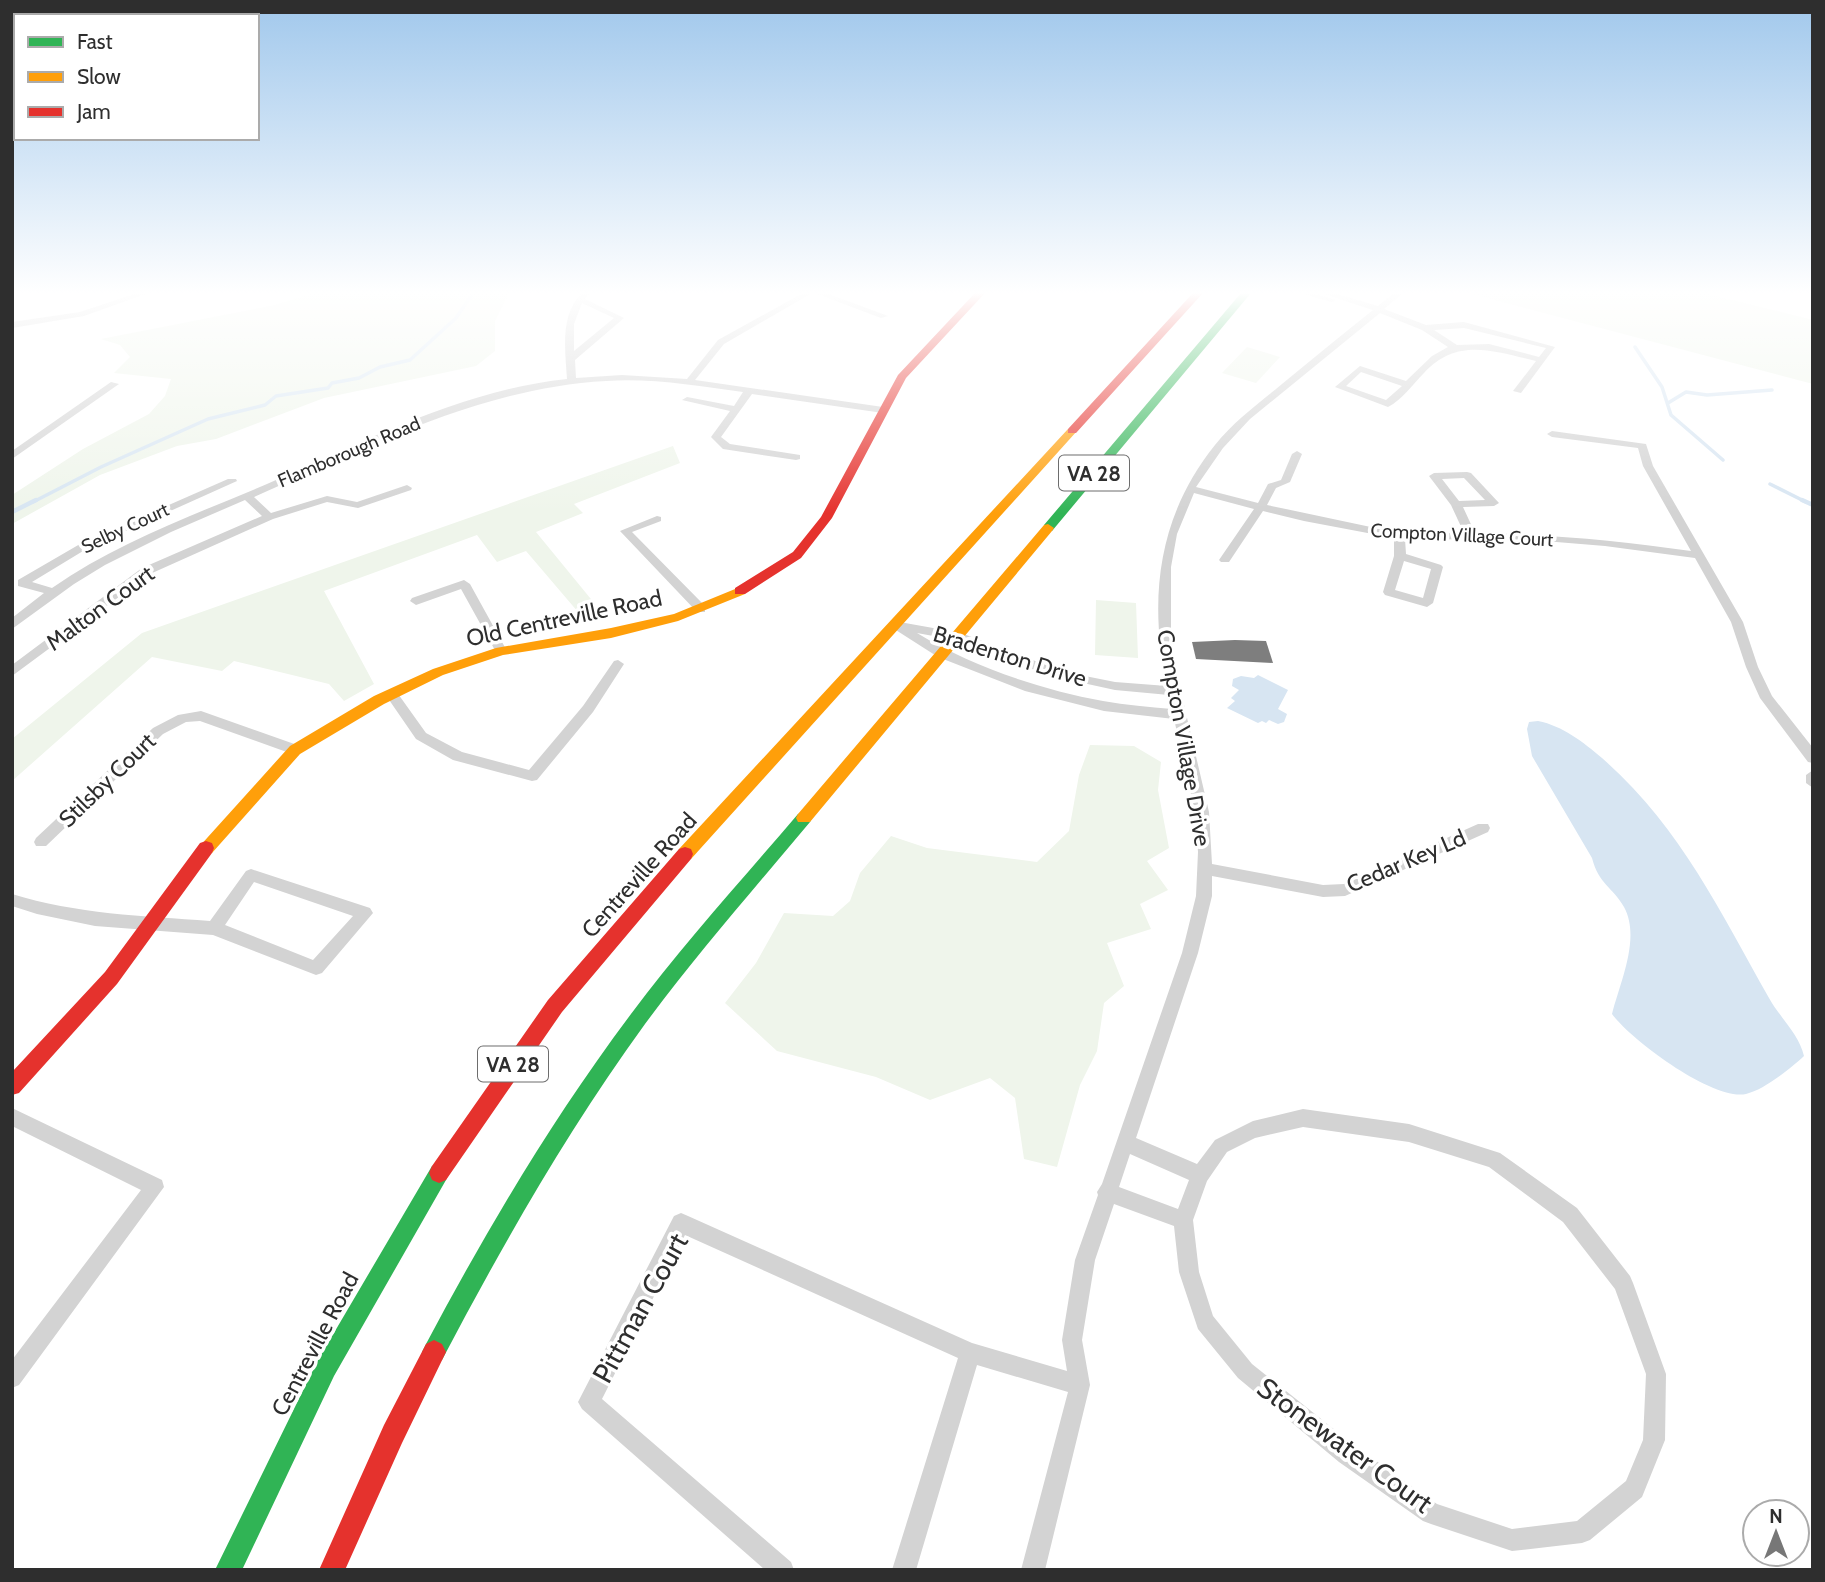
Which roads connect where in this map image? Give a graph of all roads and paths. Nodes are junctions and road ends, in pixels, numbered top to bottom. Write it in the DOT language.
graph roads {
  1 [pos="571,367"];
  2 [pos="701,367"];
  3 [pos="910,367"];
  4 [pos="1130,367"];
  5 [pos="1185,367"];
  6 [pos="1308,367"];
  7 [pos="1426,367"];
  8 [pos="1536,367"];
  9 [pos="572,381"];
  10 [pos="689,382"];
  11 [pos="114,384"];
  12 [pos="1408,385"];
  13 [pos="749,391"];
  14 [pos="1518,391"];
  15 [pos="687,401"];
  16 [pos="737,409"];
  17 [pos="883,410"];
  18 [pos="1552,434"];
  19 [pos="1297,454"];
  20 [pos="12,456"];
  21 [pos="796,457"];
  22 [pos="232,481"];
  23 [pos="407,488"];
  24 [pos="1190,489"];
  25 [pos="247,496"];
  26 [pos="1456,504"];
  27 [pos="1263,506"];
  28 [pos="269,517"];
  29 [pos="657,519"];
  30 [pos="1399,536"];
  31 [pos="1471,536"];
  32 [pos="1697,555"];
  33 [pos="1400,556"];
  34 [pos="1225,560"];
  35 [pos="17,586"];
  36 [pos="54,592"];
  37 [pos="416,601"];
  38 [pos="701,609"];
  39 [pos="12,625"];
  40 [pos="894,625"];
  41 [pos="957,636"];
  42 [pos="501,652"];
  43 [pos="942,654"];
  44 [pos="618,664"];
  45 [pos="12,672"];
  46 [pos="1175,691"];
  47 [pos="391,694"];
  48 [pos="1180,715"];
  49 [pos="295,750"];
  50 [pos="1813,758"];
  51 [pos="1813,775"];
  52 [pos="1813,783"];
  53 [pos="1483,828"];
  54 [pos="41,842"];
  55 [pos="1205,869"];
  56 [pos="12,900"];
  57 [pos="150,925"];
  58 [pos="214,928"];
  59 [pos="12,1086"];
  60 [pos="12,1116"];
  61 [pos="1124,1142"];
  62 [pos="1200,1175"];
  63 [pos="1106,1192"];
  64 [pos="1183,1220"];
  65 [pos="970,1353"];
  66 [pos="12,1378"];
  67 [pos="1080,1385"];
  68 [pos="229,1570"];
  69 [pos="332,1570"];
  70 [pos="783,1570"];
  71 [pos="904,1570"];
  72 [pos="1033,1570"];
  1 -- 9 [label="street"];
  2 -- 10 [label="street"];
  3 -- 17 [label="main road, Old Centreville Road"];
  4 -- 40 [label="main road, Centreville Road / VA 28"];
  5 -- 41 [label="main road, VA 28"];
  6 -- 24 [label="street, Compton Village Drive"];
  7 -- 12 [label="street"];
  8 -- 14 [label="street"];
  9 -- 10 [label="street, Flamborough Road"];
  9 -- 25 [label="street, Flamborough Road"];
  10 -- 13 [label="street, Flamborough Road"];
  11 -- 20 [label="street"];
  12 -- 12 [label="street"];
  13 -- 16 [label="street"];
  13 -- 17 [label="street, Flamborough Road"];
  15 -- 16 [label="street"];
  16 -- 21 [label="street"];
  17 -- 38 [label="main road, Old Centreville Road"];
  18 -- 32 [label="street"];
  19 -- 27 [label="street"];
  22 -- 35 [label="street, Selby Court"];
  23 -- 28 [label="street, Malton Court"];
  24 -- 27 [label="street, Compton Village Court"];
  24 -- 46 [label="street, Compton Village Drive"];
  25 -- 28 [label="street"];
  25 -- 36 [label="street, Flamborough Road"];
  26 -- 26 [label="street"];
  26 -- 31 [label="street"];
  27 -- 30 [label="street, Compton Village Court"];
  27 -- 34 [label="street"];
  28 -- 45 [label="street, Malton Court"];
  29 -- 38 [label="street"];
  30 -- 31 [label="street, Compton Village Court"];
  30 -- 33 [label="street"];
  31 -- 32 [label="street, Compton Village Court"];
  32 -- 50 [label="street"];
  33 -- 33 [label="street"];
  35 -- 36 [label="street, Selby Court"];
  36 -- 39 [label="street, Flamborough Road"];
  37 -- 42 [label="street"];
  38 -- 42 [label="main road, Old Centreville Road"];
  40 -- 41 [label="street, Bradenton Drive"];
  40 -- 43 [label="street, Bradenton Drive"];
  40 -- 68 [label="main road, Centreville Road / VA 28"];
  41 -- 43 [label="main road, VA 28"];
  41 -- 46 [label="street, Bradenton Drive"];
  42 -- 47 [label="main road, Old Centreville Road"];
  43 -- 48 [label="street, Bradenton Drive"];
  43 -- 69 [label="main road, VA 28"];
  44 -- 47 [label="street"];
  46 -- 48 [label="street, Compton Village Drive"];
  47 -- 49 [label="main road, Old Centreville Road"];
  48 -- 55 [label="street, Compton Village Drive"];
  49 -- 54 [label="street, Stilsby Court"];
  49 -- 57 [label="main road, Old Centreville Road"];
  51 -- 52 [label="street"];
  53 -- 55 [label="street, Cedar Key Ld"];
  55 -- 61 [label="street, Compton Village Drive"];
  56 -- 57 [label="street"];
  57 -- 58 [label="street"];
  57 -- 59 [label="main road, Old Centreville Road"];
  58 -- 58 [label="street"];
  60 -- 66 [label="street"];
  61 -- 62 [label="street"];
  61 -- 63 [label="street, Compton Village Drive"];
  62 -- 64 [label="street, Stonewater Court"];
  62 -- 64 [label="street, Stonewater Court"];
  63 -- 64 [label="street"];
  63 -- 67 [label="street, Compton Village Drive"];
  65 -- 67 [label="street, Pittman Court"];
  65 -- 70 [label="street, Pittman Court"];
  65 -- 71 [label="street"];
  67 -- 72 [label="street"];
}
